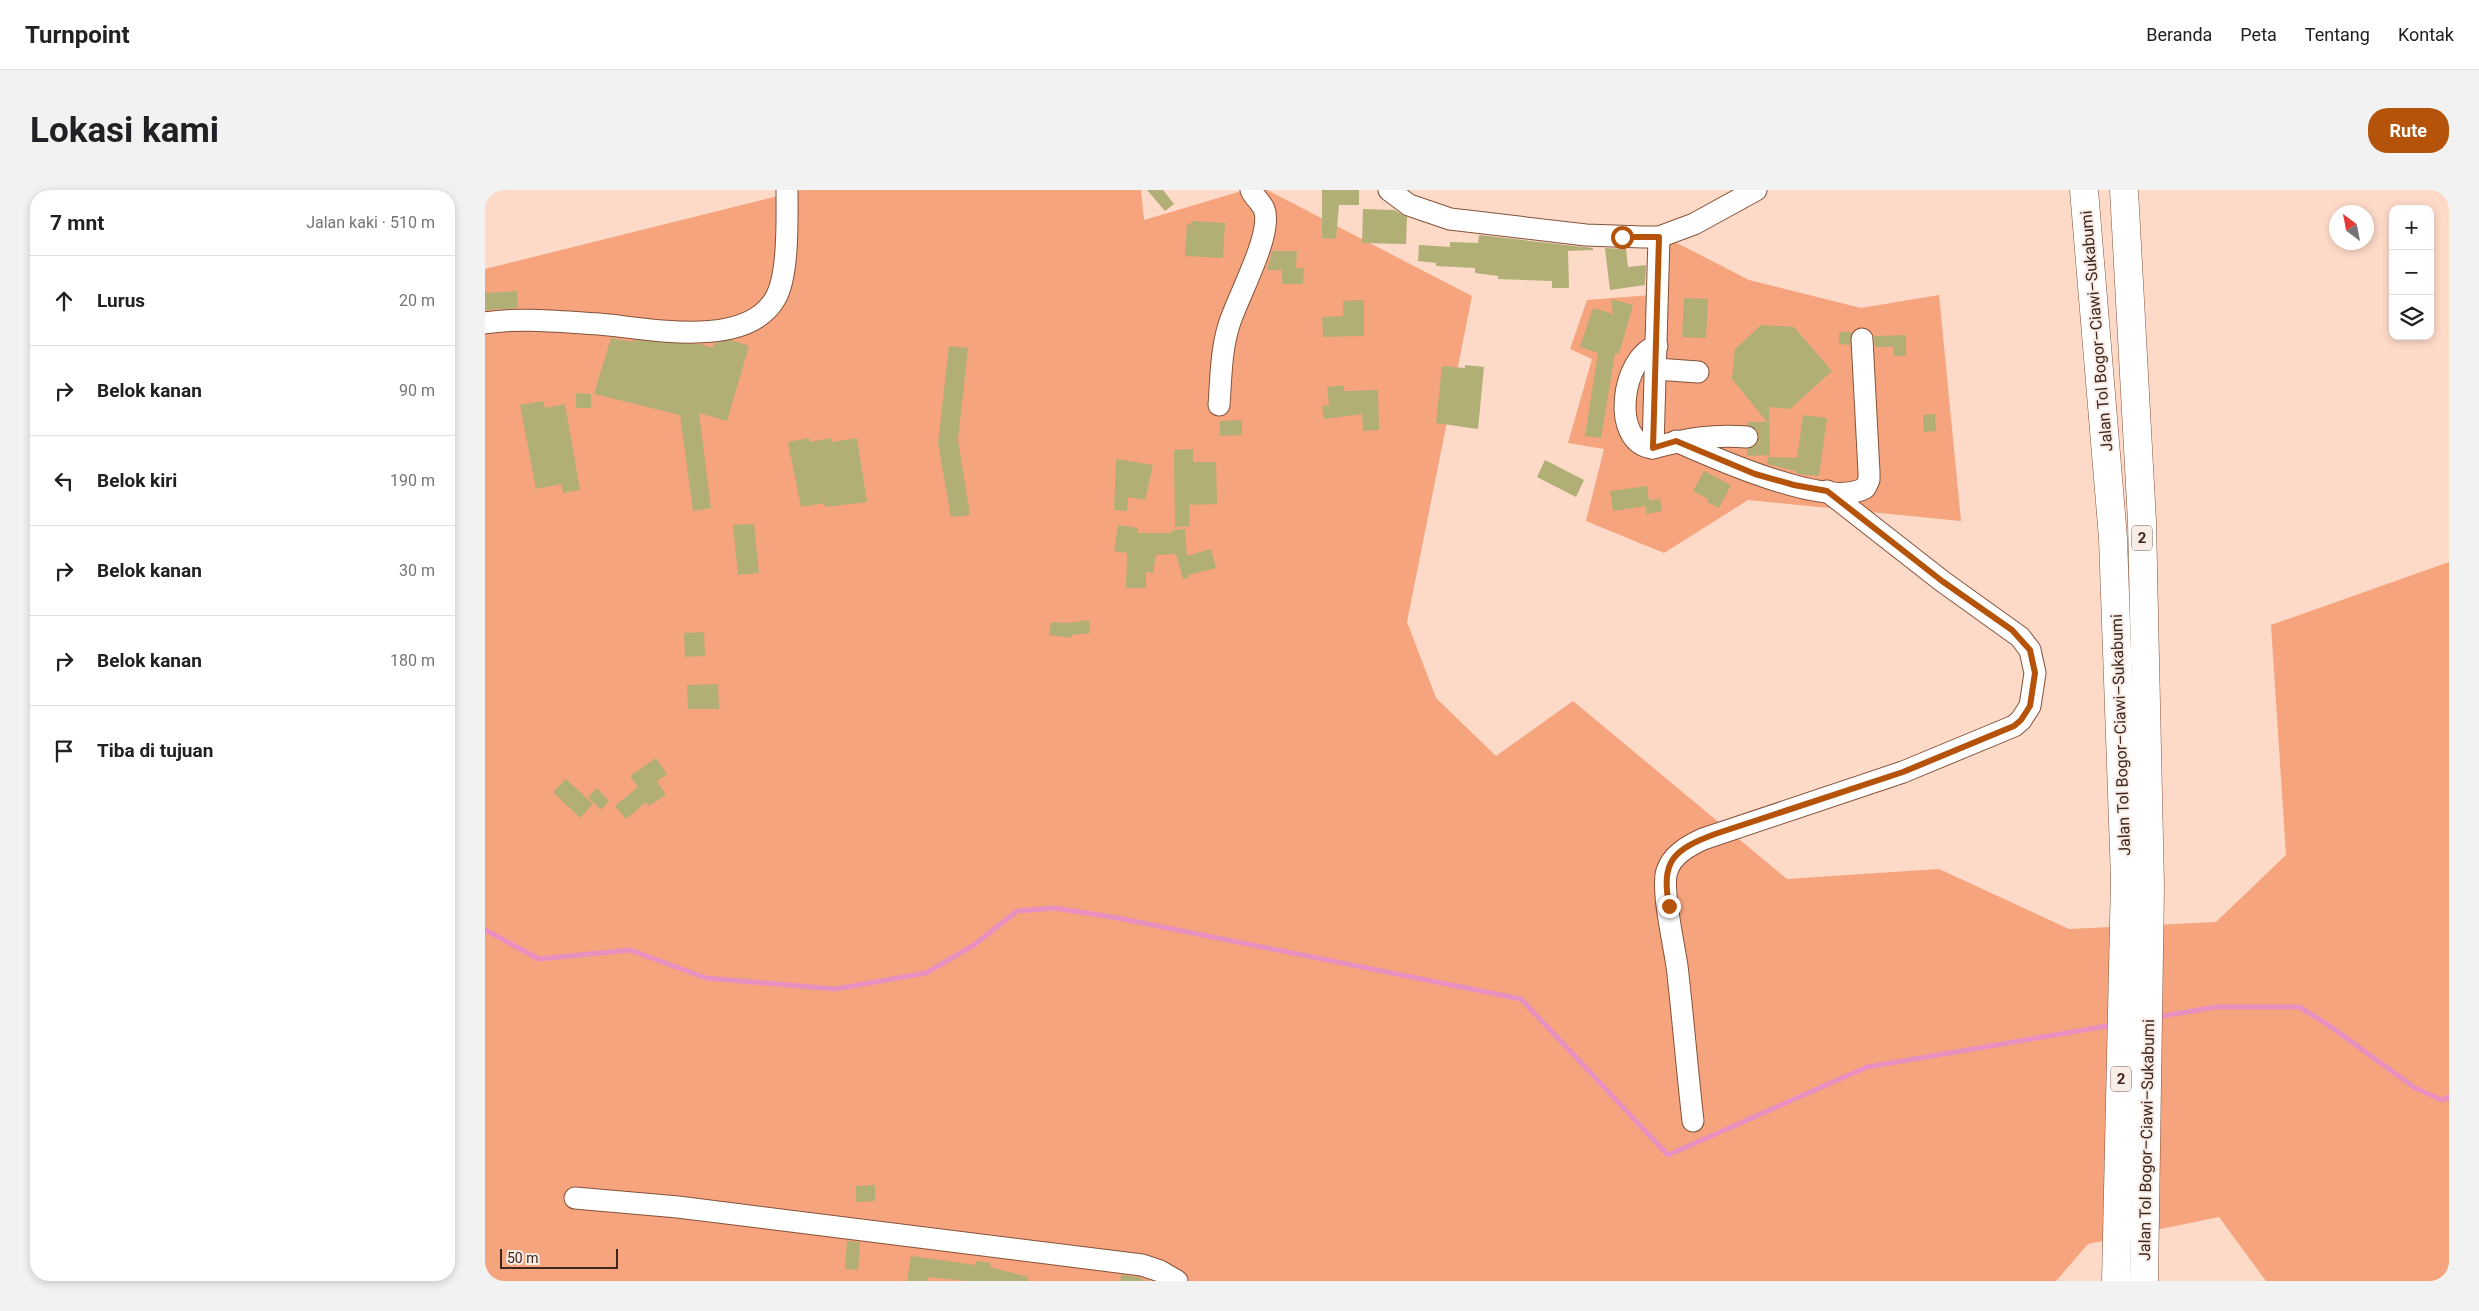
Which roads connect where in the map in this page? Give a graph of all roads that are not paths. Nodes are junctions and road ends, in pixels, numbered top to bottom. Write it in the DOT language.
graph roads {
  1 [pos="787,190"];
  2 [pos="1251,190"];
  3 [pos="1389,190"];
  4 [pos="1756,190"];
  5 [pos="2084,190"];
  6 [pos="2125,190"];
  7 [pos="1659,237"];
  8 [pos="485,323"];
  9 [pos="1862,338"];
  10 [pos="1657,346"];
  11 [pos="1656,369"];
  12 [pos="1698,372"];
  13 [pos="1219,405"];
  14 [pos="1747,437"];
  15 [pos="1676,441"];
  16 [pos="1653,448"];
  17 [pos="1827,491"];
  18 [pos="2137,882"];
  19 [pos="1693,1121"];
  20 [pos="575,1198"];
  21 [pos="1177,1281"];
  22 [pos="2116,1281"];
  23 [pos="2145,1281"];
  1 -- 8 [label="street"];
  2 -- 13 [label="street"];
  3 -- 7 [label="street"];
  4 -- 7 [label="street"];
  5 -- 18 [label="highway, Jalan Tol Bogor–Ciawi–Sukabumi / 2"];
  6 -- 18 [label="highway, Jalan Tol Bogor–Ciawi–Sukabumi / 2"];
  7 -- 10 [label="street"];
  9 -- 17 [label="street"];
  10 -- 11 [label="street"];
  10 -- 16 [label="street"];
  11 -- 12 [label="street"];
  11 -- 16 [label="street"];
  14 -- 15 [label="street"];
  15 -- 16 [label="street"];
  15 -- 17 [label="street"];
  17 -- 19 [label="street"];
  18 -- 22 [label="highway, Jalan Tol Bogor–Ciawi–Sukabumi / 2"];
  18 -- 23 [label="highway, Jalan Tol Bogor–Ciawi–Sukabumi / 2"];
  20 -- 21 [label="street"];
}
